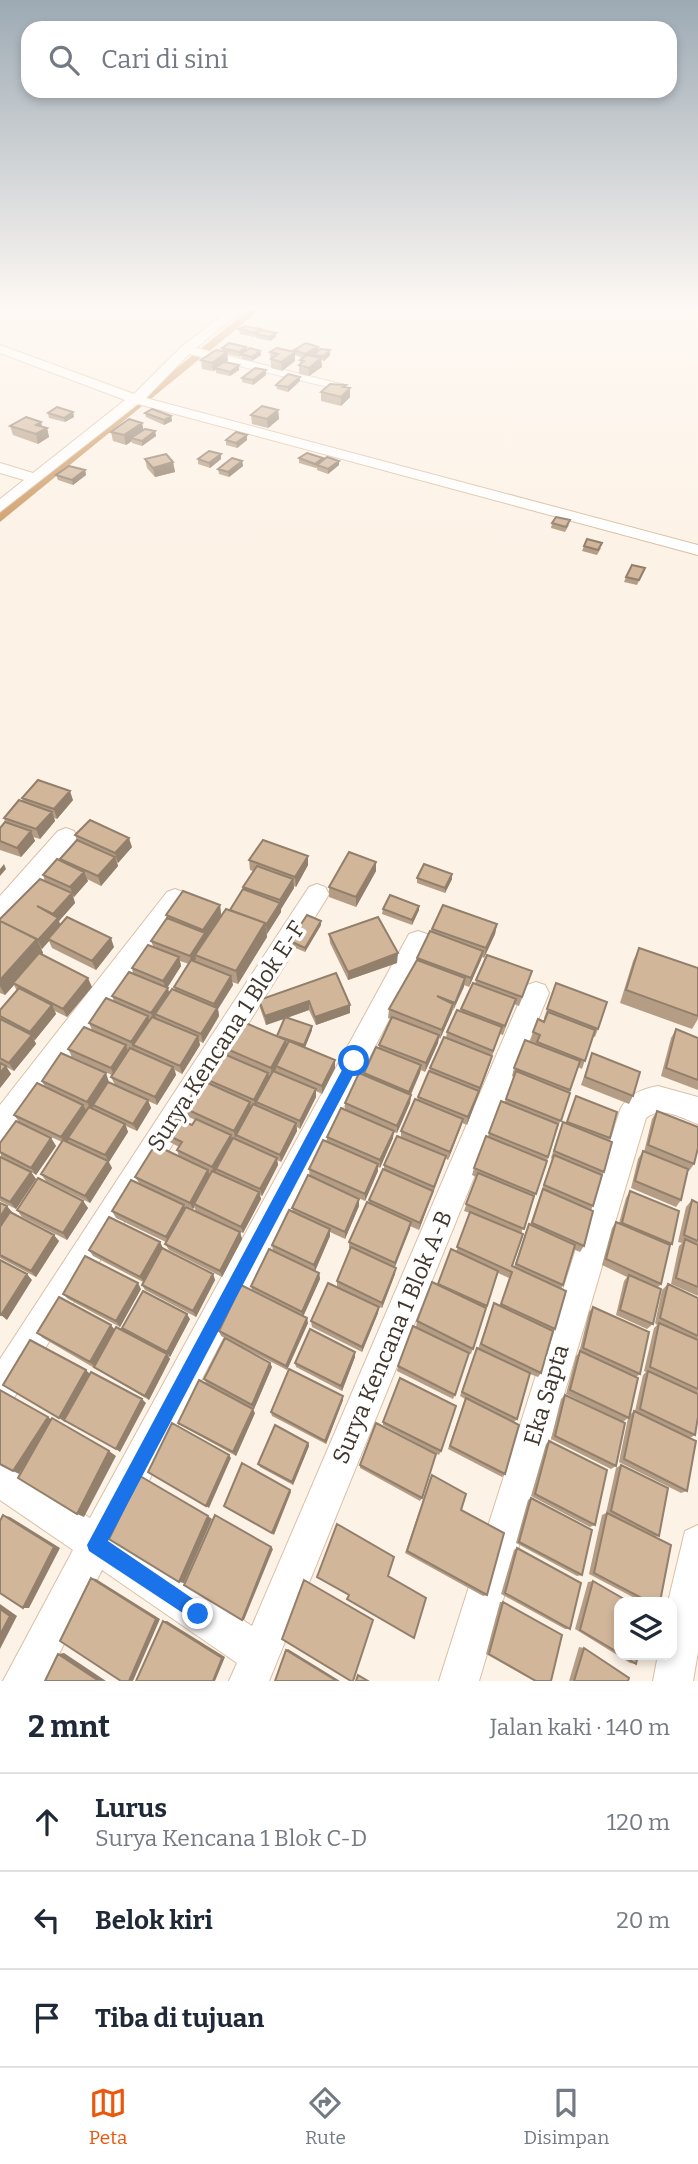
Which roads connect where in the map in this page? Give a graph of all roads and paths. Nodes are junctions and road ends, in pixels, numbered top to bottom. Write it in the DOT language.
graph roads {
  1 [pos="103,386"];
  2 [pos="155,386"];
  3 [pos="334,386"];
  4 [pos="340,388"];
  5 [pos="140,400"];
  6 [pos="0,468"];
  7 [pos="35,479"];
  8 [pos="0,507"];
  9 [pos="698,551"];
  10 [pos="66,837"];
  11 [pos="317,894"];
  12 [pos="175,899"];
  13 [pos="0,913"];
  14 [pos="418,941"];
  15 [pos="536,993"];
  16 [pos="698,1111"];
  17 [pos="0,1128"];
  18 [pos="0,1389"];
  19 [pos="0,1479"];
  20 [pos="698,1544"];
  21 [pos="96,1545"];
  22 [pos="254,1668"];
  23 [pos="23,1681"];
  24 [pos="459,1681"];
  25 [pos="673,1681"];
  1 -- 5 [label="street"];
  2 -- 5 [label="street"];
  3 -- 4 [label="street"];
  5 -- 7 [label="street"];
  5 -- 9 [label="street"];
  6 -- 7 [label="street"];
  7 -- 8 [label="street"];
  10 -- 13 [label="street"];
  11 -- 18 [label="street, Surya Kencana 1 Blok E-F"];
  12 -- 17 [label="street"];
  14 -- 21 [label="street"];
  15 -- 22 [label="street, Surya Kencana 1 Blok A-B"];
  16 -- 24 [label="street, Eka Sapta"];
  19 -- 21 [label="street"];
  20 -- 25 [label="street"];
  21 -- 22 [label="street"];
  21 -- 23 [label="street"];
}
